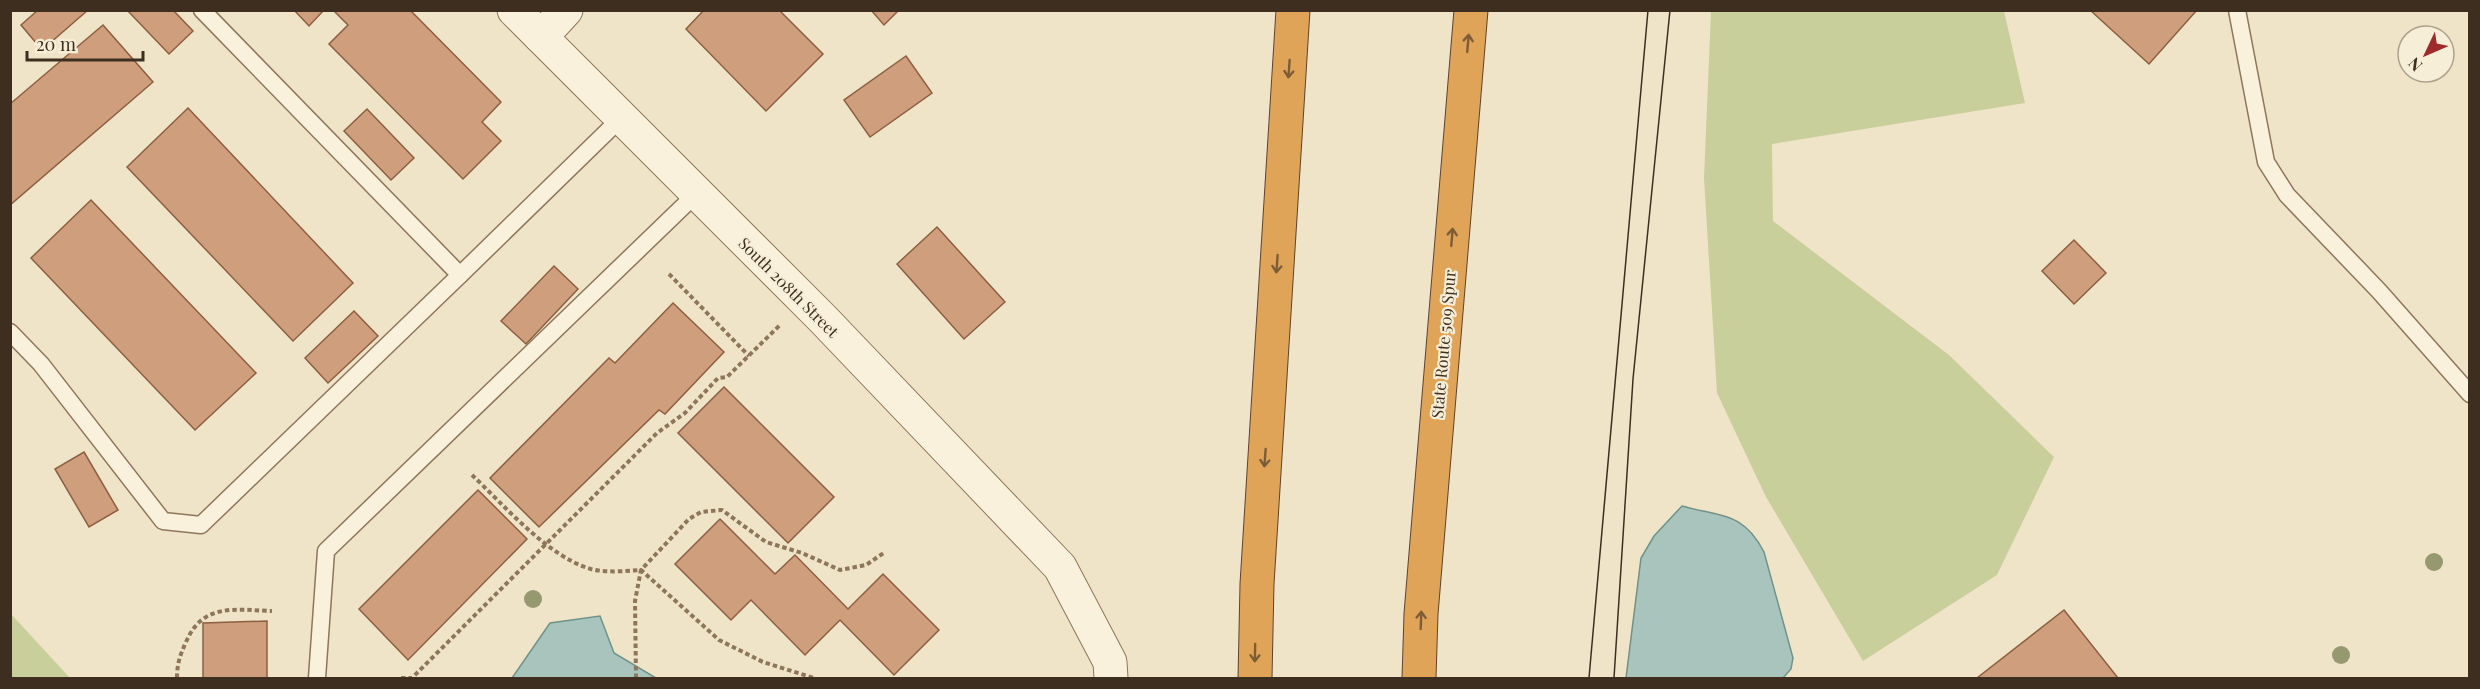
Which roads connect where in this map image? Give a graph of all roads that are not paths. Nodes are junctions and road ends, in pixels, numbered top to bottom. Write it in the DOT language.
graph roads {
  1 [pos="202,10"];
  2 [pos="514,10"];
  3 [pos="566,10"];
  4 [pos="1293,10"];
  5 [pos="1471,10"];
  6 [pos="2237,10"];
  7 [pos="541,37"];
  8 [pos="621,118"];
  9 [pos="696,194"];
  10 [pos="460,275"];
  11 [pos="10,332"];
  12 [pos="2469,394"];
  13 [pos="317,678"];
  14 [pos="1111,678"];
  15 [pos="1255,678"];
  16 [pos="1419,678"];
  1 -- 10 [label="lane"];
  2 -- 7 [label="street, South 208th Street"];
  3 -- 7 [label="street"];
  4 -- 15 [label="highway, one-way"];
  16 -- 5 [label="highway, State Route 509 Spur, one-way"];
  6 -- 12 [label="lane"];
  7 -- 8 [label="street, South 208th Street"];
  8 -- 9 [label="street, South 208th Street"];
  8 -- 10 [label="lane"];
  9 -- 13 [label="lane"];
  9 -- 14 [label="street, South 208th Street"];
  10 -- 11 [label="lane"];
}
